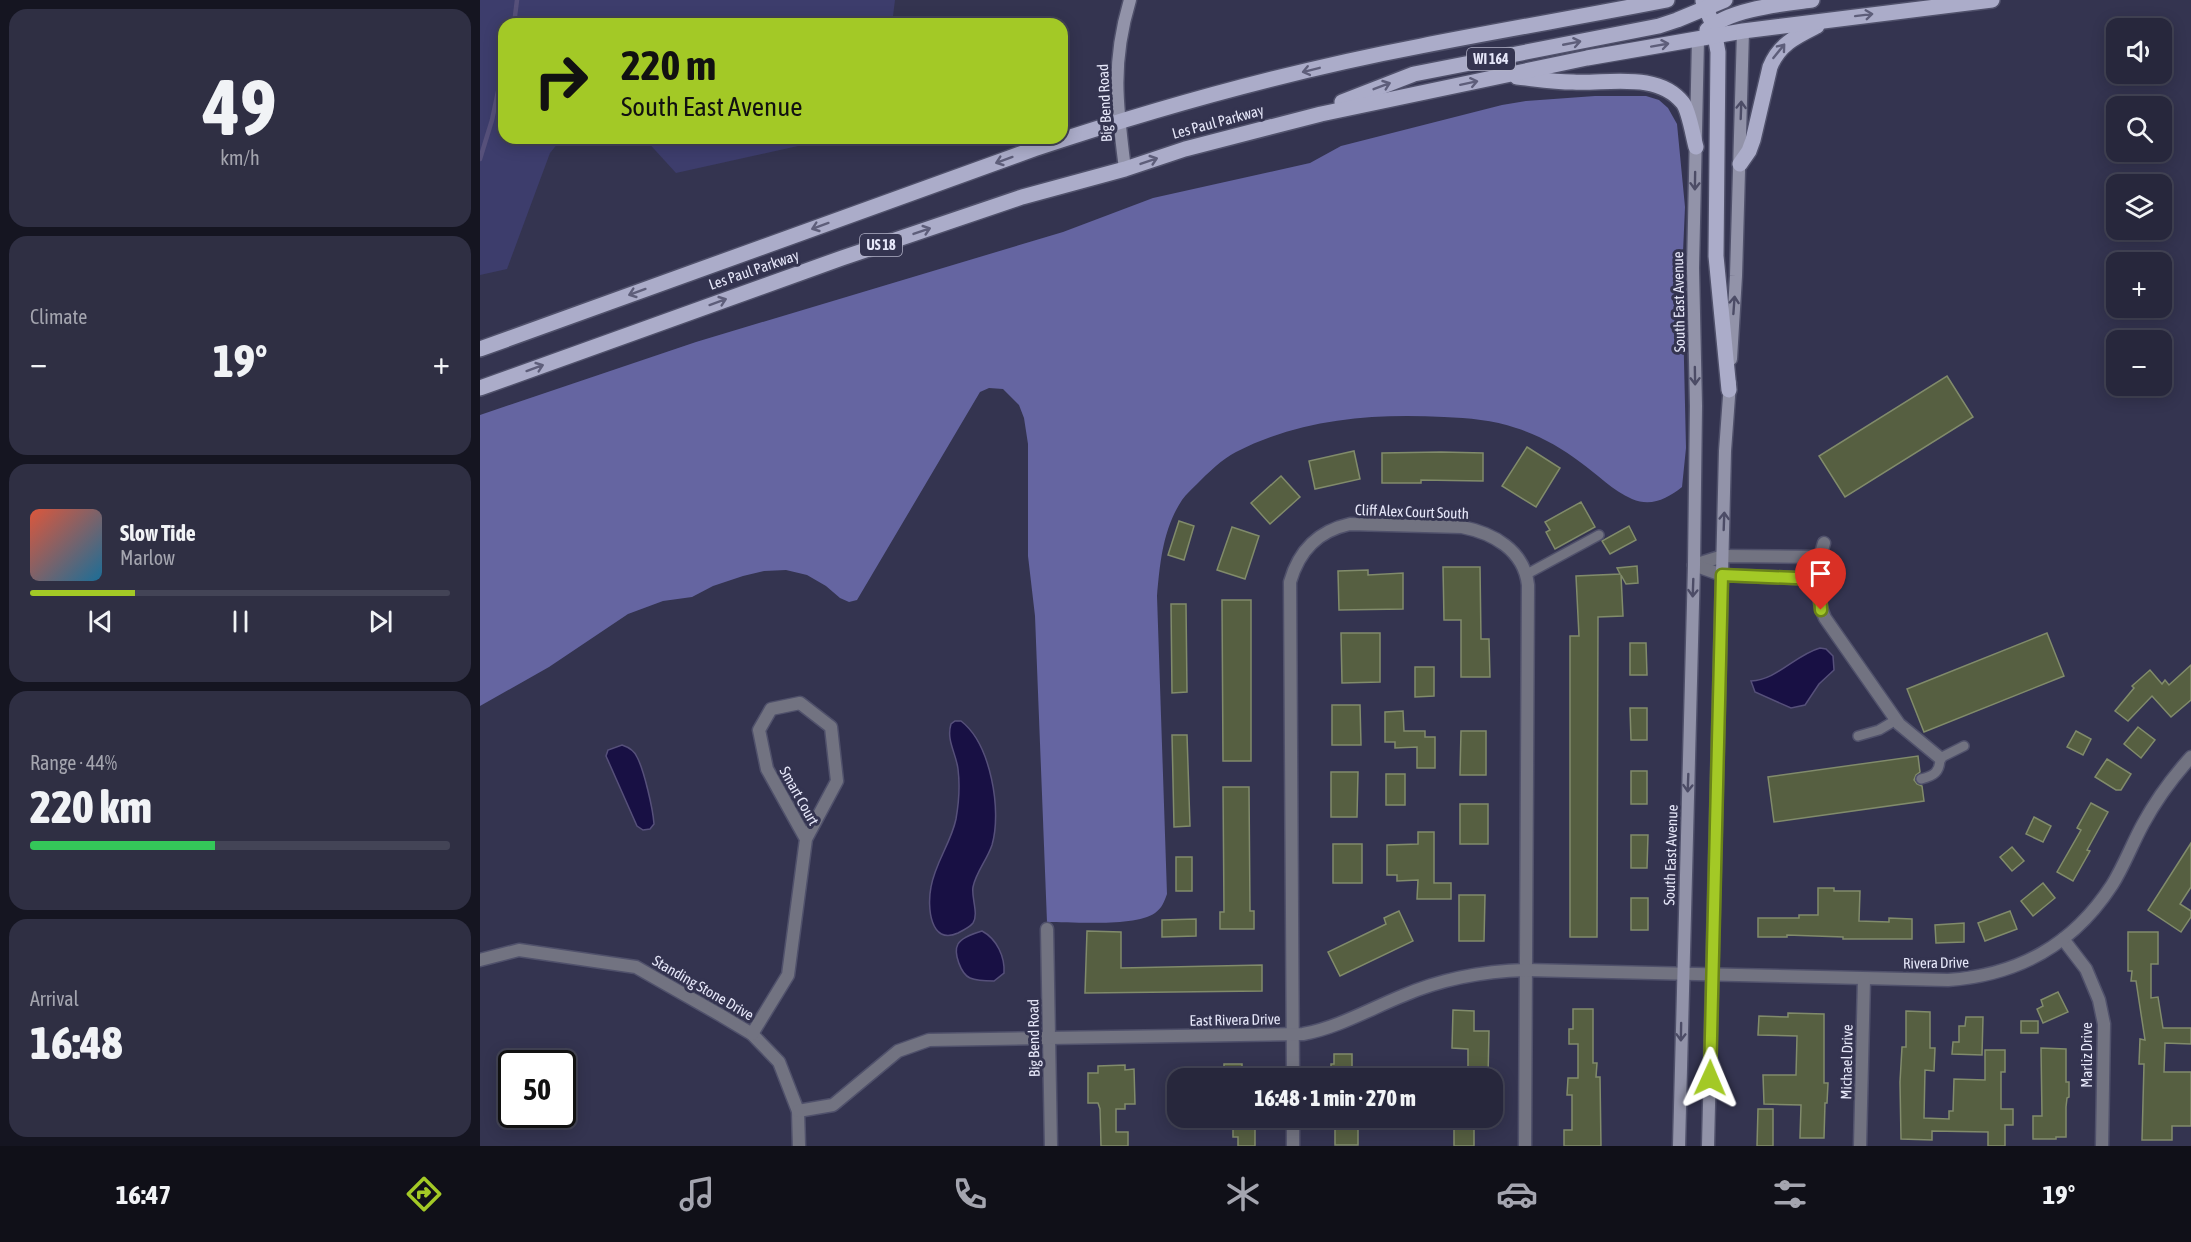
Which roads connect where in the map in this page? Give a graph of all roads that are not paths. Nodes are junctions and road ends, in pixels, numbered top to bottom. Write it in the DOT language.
graph roads {
  1 [pos="1131,0"];
  2 [pos="1633,0"];
  3 [pos="1666,0"];
  4 [pos="1812,0"];
  5 [pos="1992,0"];
  6 [pos="1723,1"];
  7 [pos="1702,5"];
  8 [pos="1744,7"];
  9 [pos="1609,11"];
  10 [pos="1727,17"];
  11 [pos="1830,19"];
  12 [pos="1714,30"];
  13 [pos="1743,31"];
  14 [pos="1698,39"];
  15 [pos="1502,75"];
  16 [pos="1288,122"];
  17 [pos="1119,123"];
  18 [pos="1068,139"];
  19 [pos="1050,144"];
  20 [pos="1696,147"];
  21 [pos="1740,164"];
  22 [pos="1125,169"];
  23 [pos="480,349"];
  24 [pos="480,388"];
  25 [pos="1729,390"];
  26 [pos="1599,535"];
  27 [pos="1824,543"];
  28 [pos="1723,555"];
  29 [pos="1821,556"];
  30 [pos="1694,565"];
  31 [pos="1527,574"];
  32 [pos="1722,575"];
  33 [pos="1819,579"];
  34 [pos="1896,720"];
  35 [pos="1858,736"];
  36 [pos="1964,746"];
  37 [pos="2191,757"];
  38 [pos="1940,758"];
  39 [pos="1921,779"];
  40 [pos="806,838"];
  41 [pos="1047,929"];
  42 [pos="2063,939"];
  43 [pos="480,960"];
  44 [pos="1527,970"];
  45 [pos="1683,974"];
  46 [pos="1712,975"];
  47 [pos="1864,979"];
  48 [pos="752,1034"];
  49 [pos="1293,1034"];
  50 [pos="1048,1037"];
  51 [pos="1293,1068"];
  52 [pos="798,1111"];
  53 [pos="1293,1128"];
  54 [pos="799,1146"];
  55 [pos="1052,1146"];
  56 [pos="1293,1146"];
  57 [pos="1526,1146"];
  58 [pos="1679,1146"];
  59 [pos="1708,1146"];
  60 [pos="1860,1146"];
  61 [pos="2102,1146"];
  1 -- 17 [label="main road, Big Bend Road"];
  2 -- 9 [label="main road"];
  3 -- 9 [label="main road, Les Paul Parkway / US 18"];
  4 -- 8 [label="main road"];
  11 -- 5 [label="main road, Les Paul Parkway / US 18, one-way"];
  6 -- 7 [label="main road, WI 164"];
  6 -- 10 [label="main road"];
  7 -- 12 [label="main road"];
  7 -- 14 [label="main road"];
  16 -- 7 [label="main road, WI 164, one-way"];
  8 -- 10 [label="main road"];
  8 -- 13 [label="main road"];
  9 -- 17 [label="main road, Les Paul Parkway / US 18, one-way"];
  10 -- 12 [label="main road"];
  10 -- 13 [label="main road"];
  11 -- 13 [label="main road, Les Paul Parkway / US 18"];
  21 -- 11 [label="main road, one-way"];
  12 -- 13 [label="main road, Les Paul Parkway / US 18"];
  12 -- 14 [label="main road, Les Paul Parkway / US 18"];
  12 -- 25 [label="main road"];
  21 -- 13 [label="main road, one-way"];
  15 -- 14 [label="main road, Les Paul Parkway / US 18, one-way"];
  14 -- 20 [label="main road, South East Avenue"];
  16 -- 15 [label="main road, Les Paul Parkway / US 18, one-way"];
  15 -- 20 [label="main road"];
  22 -- 16 [label="main road, Les Paul Parkway / US 18, one-way"];
  17 -- 18 [label="main road, Les Paul Parkway / US 18, one-way"];
  17 -- 22 [label="main road, Big Bend Road"];
  19 -- 23 [label="main road, Les Paul Parkway / US 18, one-way"];
  20 -- 30 [label="main road, South East Avenue, one-way"];
  25 -- 21 [label="main road, one-way"];
  24 -- 22 [label="main road, Les Paul Parkway / US 18, one-way"];
  28 -- 25 [label="main road, one-way"];
  26 -- 31 [label="lane"];
  27 -- 29 [label="street"];
  28 -- 29 [label="street"];
  28 -- 30 [label="street"];
  28 -- 32 [label="main road"];
  29 -- 33 [label="street"];
  30 -- 32 [label="street"];
  30 -- 45 [label="main road, South East Avenue, one-way"];
  31 -- 44 [label="street"];
  31 -- 49 [label="street, Cliff Alex Court South"];
  32 -- 33 [label="street"];
  32 -- 46 [label="main road"];
  33 -- 34 [label="street"];
  34 -- 35 [label="lane"];
  34 -- 38 [label="street"];
  36 -- 38 [label="lane"];
  37 -- 42 [label="street, Rivera Drive"];
  38 -- 39 [label="lane"];
  40 -- 40 [label="street, Smart Court"];
  40 -- 48 [label="street, Smart Court"];
  41 -- 50 [label="street, Big Bend Road"];
  42 -- 47 [label="street, Rivera Drive"];
  42 -- 61 [label="street, Marliz Drive"];
  43 -- 48 [label="street, Standing Stone Drive"];
  44 -- 45 [label="street, East Rivera Drive"];
  44 -- 49 [label="street, East Rivera Drive"];
  44 -- 57 [label="street"];
  45 -- 46 [label="street, Rivera Drive"];
  45 -- 58 [label="main road, South East Avenue, one-way"];
  46 -- 47 [label="street, Rivera Drive"];
  46 -- 59 [label="main road"];
  47 -- 60 [label="street, Michael Drive"];
  48 -- 52 [label="street, Standing Stone Drive"];
  49 -- 50 [label="street, East Rivera Drive"];
  49 -- 51 [label="street, Cliff Alex Court South"];
  50 -- 52 [label="street, East Rivera Drive"];
  50 -- 55 [label="street, Big Bend Road"];
  52 -- 54 [label="street, Standing Stone Drive"];
  53 -- 56 [label="street"];
}
